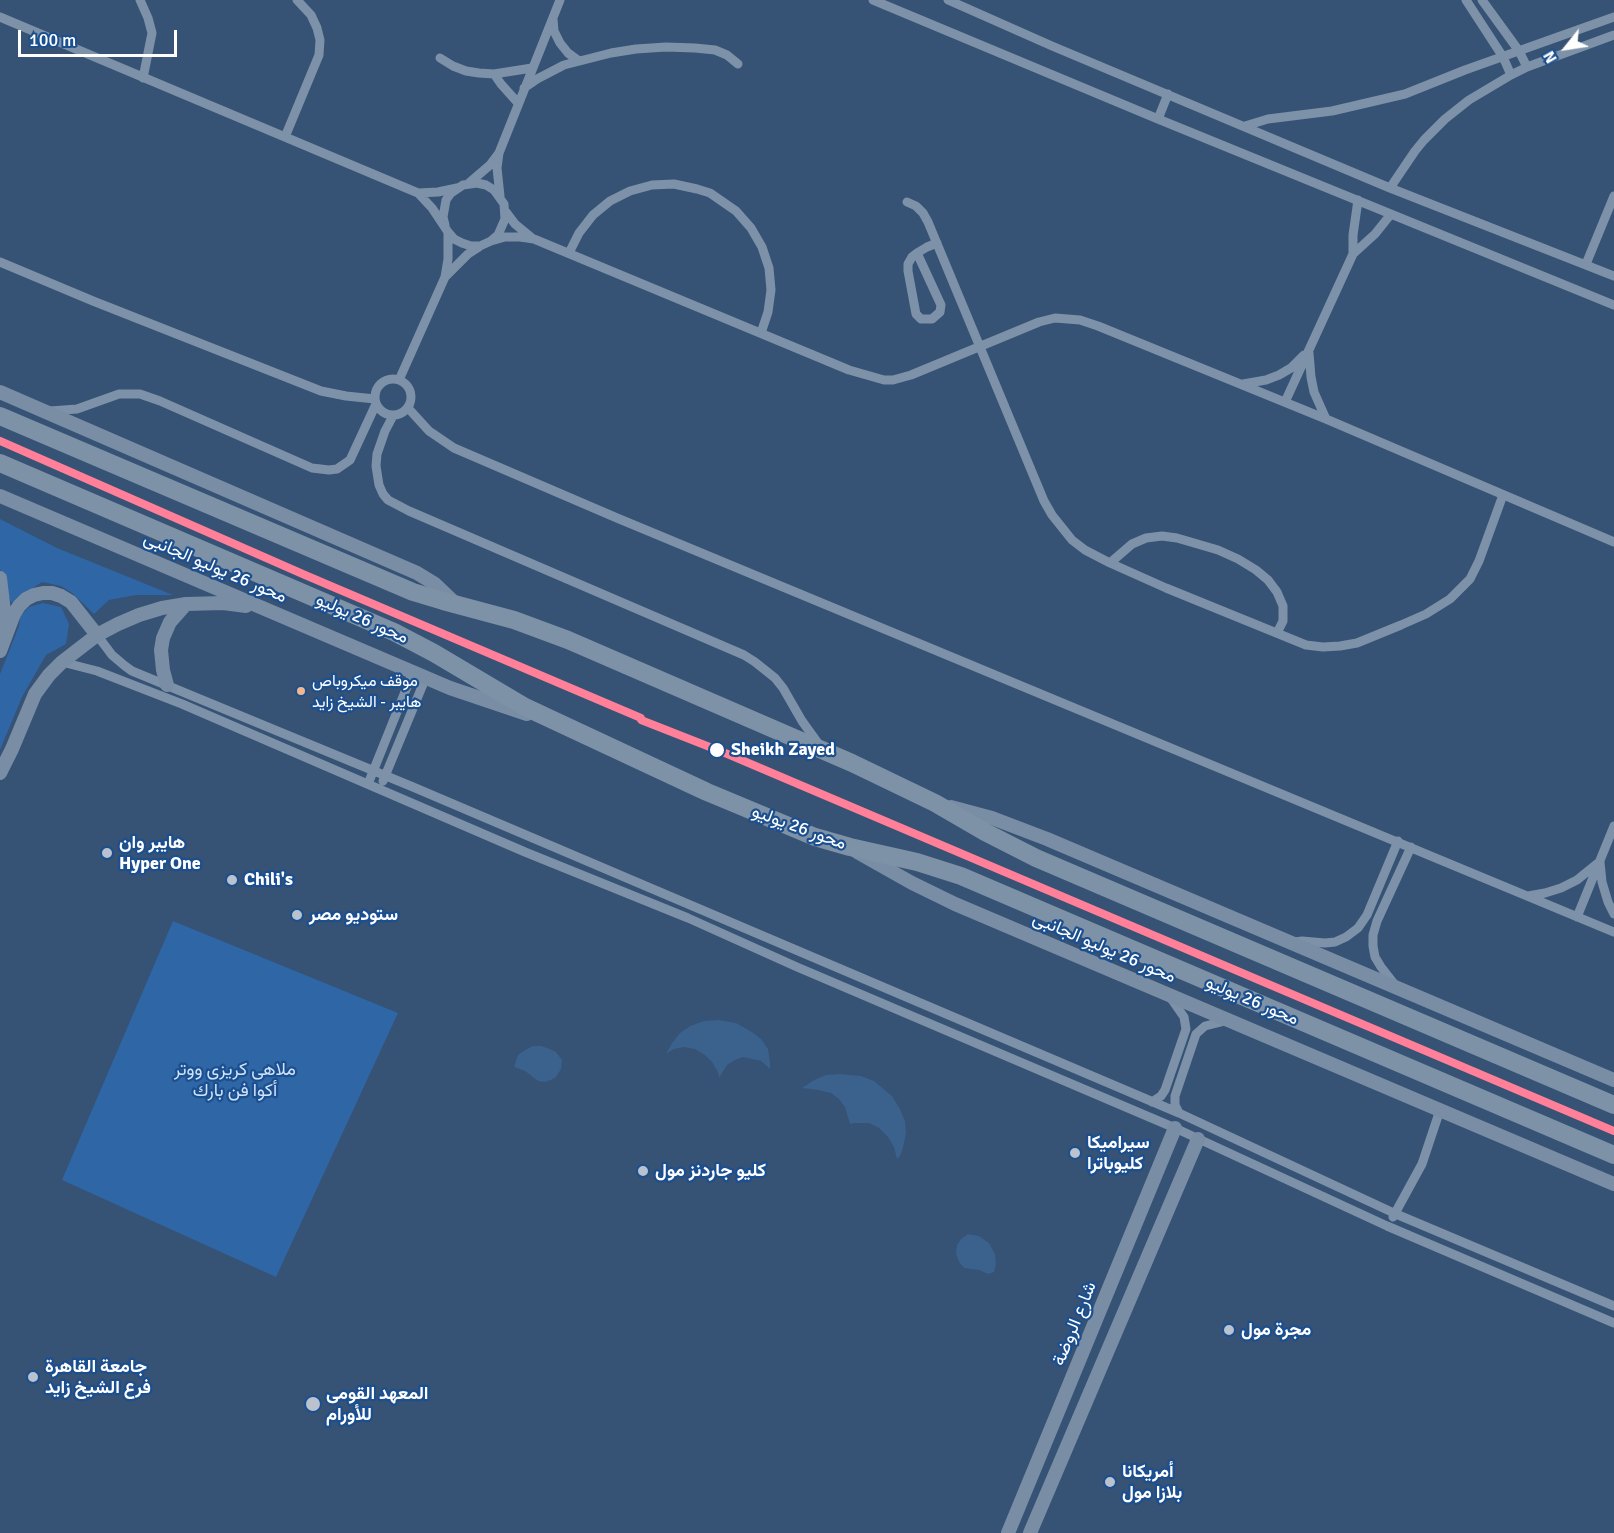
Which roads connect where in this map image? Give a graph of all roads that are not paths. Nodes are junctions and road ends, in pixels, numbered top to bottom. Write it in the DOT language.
graph roads {
  1 [pos="140,0"];
  2 [pos="297,0"];
  3 [pos="560,0"];
  4 [pos="873,0"];
  5 [pos="948,0"];
  6 [pos="1466,0"];
  7 [pos="1482,0"];
  8 [pos="892,3"];
  9 [pos="0,17"];
  10 [pos="1614,17"];
  11 [pos="552,18"];
  12 [pos="1614,35"];
  13 [pos="1519,51"];
  14 [pos="1503,57"];
  15 [pos="440,58"];
  16 [pos="579,61"];
  17 [pos="738,64"];
  18 [pos="532,68"];
  19 [pos="1527,68"];
  20 [pos="494,74"];
  21 [pos="1511,75"];
  22 [pos="143,78"];
  23 [pos="524,88"];
  24 [pos="1168,94"];
  25 [pos="518,103"];
  26 [pos="1158,119"];
  27 [pos="1245,126"];
  28 [pos="285,137"];
  29 [pos="499,153"];
  30 [pos="468,183"];
  31 [pos="458,188"];
  32 [pos="1390,188"];
  33 [pos="418,193"];
  34 [pos="1614,196"];
  35 [pos="500,197"];
  36 [pos="1358,200"];
  37 [pos="907,202"];
  38 [pos="505,210"];
  39 [pos="1391,214"];
  40 [pos="446,228"];
  41 [pos="534,239"];
  42 [pos="491,241"];
  43 [pos="937,243"];
  44 [pos="480,246"];
  45 [pos="570,253"];
  46 [pos="917,253"];
  47 [pos="1353,254"];
  48 [pos="0,262"];
  49 [pos="1586,264"];
  50 [pos="1614,276"];
  51 [pos="445,277"];
  52 [pos="1614,305"];
  53 [pos="760,333"];
  54 [pos="981,347"];
  55 [pos="1310,348"];
  56 [pos="399,380"];
  57 [pos="1239,384"];
  58 [pos="0,392"];
  59 [pos="375,401"];
  60 [pos="1285,402"];
  61 [pos="408,408"];
  62 [pos="45,411"];
  63 [pos="0,416"];
  64 [pos="393,416"];
  65 [pos="1326,419"];
  66 [pos="0,463"];
  67 [pos="1503,495"];
  68 [pos="0,496"];
  69 [pos="1614,542"];
  70 [pos="1110,563"];
  71 [pos="0,578"];
  72 [pos="186,604"];
  73 [pos="458,605"];
  74 [pos="261,607"];
  75 [pos="1277,633"];
  76 [pos="97,635"];
  77 [pos="0,650"];
  78 [pos="62,662"];
  79 [pos="419,674"];
  80 [pos="167,685"];
  81 [pos="552,721"];
  82 [pos="257,722"];
  83 [pos="252,734"];
  84 [pos="824,750"];
  85 [pos="373,771"];
  86 [pos="0,773"];
  87 [pos="385,776"];
  88 [pos="368,784"];
  89 [pos="380,789"];
  90 [pos="935,803"];
  91 [pos="1614,826"];
  92 [pos="1398,841"];
  93 [pos="850,847"];
  94 [pos="1411,847"];
  95 [pos="1600,861"];
  96 [pos="1389,864"];
  97 [pos="1401,869"];
  98 [pos="1528,896"];
  99 [pos="693,906"];
  100 [pos="1614,914"];
  101 [pos="1577,917"];
  102 [pos="688,918"];
  103 [pos="1358,928"];
  104 [pos="1614,932"];
  105 [pos="1373,935"];
  106 [pos="1291,943"];
  107 [pos="1399,989"];
  108 [pos="1169,995"];
  109 [pos="1230,1020"];
  110 [pos="988,1032"];
  111 [pos="982,1046"];
  112 [pos="1614,1080"];
  113 [pos="1152,1102"];
  114 [pos="1614,1105"];
  115 [pos="1440,1110"];
  116 [pos="1179,1113"];
  117 [pos="1198,1122"];
  118 [pos="1175,1128"];
  119 [pos="1170,1142"];
  120 [pos="1195,1145"];
  121 [pos="1614,1155"];
  122 [pos="1614,1184"];
  123 [pos="1396,1214"];
  124 [pos="1387,1226"];
  125 [pos="1518,1266"];
  126 [pos="1512,1279"];
  127 [pos="1551,1280"];
  128 [pos="1545,1294"];
  129 [pos="1614,1306"];
  130 [pos="1614,1323"];
  131 [pos="1008,1533"];
  132 [pos="1030,1533"];
  1 -- 22 [label="street"];
  2 -- 28 [label="street"];
  3 -- 11 [label="street"];
  4 -- 8 [label="street"];
  5 -- 24 [label="street"];
  6 -- 14 [label="street"];
  7 -- 13 [label="street"];
  8 -- 26 [label="street"];
  9 -- 22 [label="street"];
  10 -- 13 [label="street"];
  11 -- 16 [label="street"];
  11 -- 18 [label="street"];
  12 -- 19 [label="street"];
  13 -- 14 [label="street"];
  13 -- 19 [label="street"];
  14 -- 21 [label="street"];
  14 -- 27 [label="street"];
  15 -- 20 [label="street"];
  16 -- 17 [label="street"];
  16 -- 23 [label="street"];
  18 -- 20 [label="street"];
  18 -- 23 [label="street"];
  19 -- 21 [label="street"];
  20 -- 25 [label="street"];
  21 -- 32 [label="street"];
  22 -- 28 [label="street"];
  23 -- 25 [label="street"];
  24 -- 26 [label="street"];
  24 -- 27 [label="street"];
  25 -- 29 [label="street"];
  26 -- 36 [label="street"];
  27 -- 32 [label="street"];
  28 -- 33 [label="street"];
  29 -- 30 [label="street"];
  29 -- 35 [label="street"];
  30 -- 31 [label="street"];
  30 -- 35 [label="street"];
  31 -- 33 [label="street"];
  31 -- 40 [label="street"];
  32 -- 49 [label="street"];
  33 -- 40 [label="street"];
  34 -- 49 [label="street"];
  35 -- 38 [label="street"];
  36 -- 39 [label="street"];
  36 -- 47 [label="street"];
  37 -- 43 [label="street"];
  38 -- 41 [label="street"];
  38 -- 42 [label="street"];
  39 -- 47 [label="street"];
  39 -- 52 [label="street"];
  40 -- 44 [label="street"];
  40 -- 51 [label="street"];
  41 -- 42 [label="street"];
  41 -- 45 [label="street"];
  42 -- 44 [label="street"];
  43 -- 46 [label="street"];
  43 -- 54 [label="street"];
  44 -- 51 [label="street"];
  45 -- 53 [label="street"];
  45 -- 53 [label="street"];
  46 -- 46 [label="street"];
  47 -- 55 [label="street"];
  48 -- 59 [label="street"];
  49 -- 50 [label="street"];
  51 -- 56 [label="street"];
  53 -- 54 [label="street"];
  54 -- 57 [label="street"];
  54 -- 70 [label="street"];
  55 -- 57 [label="street"];
  55 -- 60 [label="street"];
  55 -- 65 [label="street"];
  56 -- 59 [label="street"];
  56 -- 61 [label="street"];
  57 -- 60 [label="street"];
  58 -- 62 [label="main road"];
  59 -- 62 [label="street"];
  59 -- 64 [label="street"];
  60 -- 65 [label="street"];
  61 -- 64 [label="street"];
  61 -- 92 [label="street"];
  62 -- 73 [label="main road"];
  63 -- 73 [label="highway"];
  64 -- 84 [label="street"];
  65 -- 67 [label="street"];
  66 -- 81 [label="highway, محور 26 يوليو"];
  67 -- 69 [label="street"];
  67 -- 75 [label="street"];
  68 -- 74 [label="main road, محور 26 يوليو الجانبى"];
  70 -- 75 [label="street"];
  70 -- 75 [label="street"];
  71 -- 77 [label="main road"];
  72 -- 74 [label="main road"];
  72 -- 76 [label="main road"];
  72 -- 80 [label="main road"];
  73 -- 84 [label="highway"];
  74 -- 79 [label="main road, محور 26 يوليو الجانبى"];
  76 -- 77 [label="main road"];
  76 -- 78 [label="main road"];
  76 -- 80 [label="street"];
  78 -- 83 [label="street"];
  78 -- 86 [label="main road"];
  79 -- 81 [label="main road, محور 26 يوليو الجانبى"];
  79 -- 85 [label="street"];
  79 -- 87 [label="street"];
  80 -- 82 [label="street"];
  81 -- 93 [label="highway, محور 26 يوليو"];
  82 -- 83 [label="street"];
  82 -- 85 [label="street"];
  83 -- 88 [label="street"];
  84 -- 90 [label="highway"];
  85 -- 87 [label="street"];
  85 -- 88 [label="street"];
  87 -- 89 [label="street"];
  87 -- 99 [label="street"];
  88 -- 89 [label="street"];
  89 -- 102 [label="street"];
  90 -- 106 [label="main road"];
  90 -- 114 [label="highway"];
  91 -- 95 [label="street"];
  92 -- 94 [label="street"];
  92 -- 96 [label="street"];
  93 -- 108 [label="main road, محور 26 يوليو الجانبى"];
  93 -- 121 [label="highway, محور 26 يوليو"];
  94 -- 97 [label="street"];
  94 -- 98 [label="street"];
  95 -- 98 [label="street"];
  95 -- 100 [label="street"];
  95 -- 101 [label="street"];
  96 -- 97 [label="street"];
  96 -- 103 [label="street"];
  97 -- 105 [label="street"];
  98 -- 101 [label="street"];
  99 -- 102 [label="street"];
  99 -- 110 [label="street"];
  101 -- 104 [label="street"];
  102 -- 111 [label="street"];
  103 -- 105 [label="street"];
  103 -- 106 [label="street"];
  105 -- 107 [label="street"];
  106 -- 107 [label="main road"];
  107 -- 112 [label="main road"];
  108 -- 109 [label="main road, محور 26 يوليو الجانبى"];
  108 -- 113 [label="street"];
  109 -- 115 [label="main road, محور 26 يوليو الجانبى"];
  109 -- 116 [label="street"];
  110 -- 111 [label="street"];
  110 -- 113 [label="street"];
  111 -- 118 [label="street"];
  113 -- 116 [label="street"];
  115 -- 122 [label="main road, محور 26 يوليو الجانبى"];
  115 -- 123 [label="street"];
  116 -- 117 [label="street"];
  117 -- 120 [label="street"];
  117 -- 123 [label="street"];
  118 -- 119 [label="main road, شارع الروضة"];
  118 -- 120 [label="street"];
  119 -- 120 [label="main road"];
  119 -- 131 [label="main road, شارع الروضة"];
  120 -- 124 [label="street"];
  120 -- 132 [label="main road"];
  123 -- 124 [label="street"];
  123 -- 125 [label="street"];
  124 -- 126 [label="street"];
  125 -- 126 [label="street"];
  125 -- 127 [label="street"];
  126 -- 128 [label="street"];
  127 -- 128 [label="street"];
  127 -- 129 [label="street"];
  128 -- 130 [label="street"];
}
